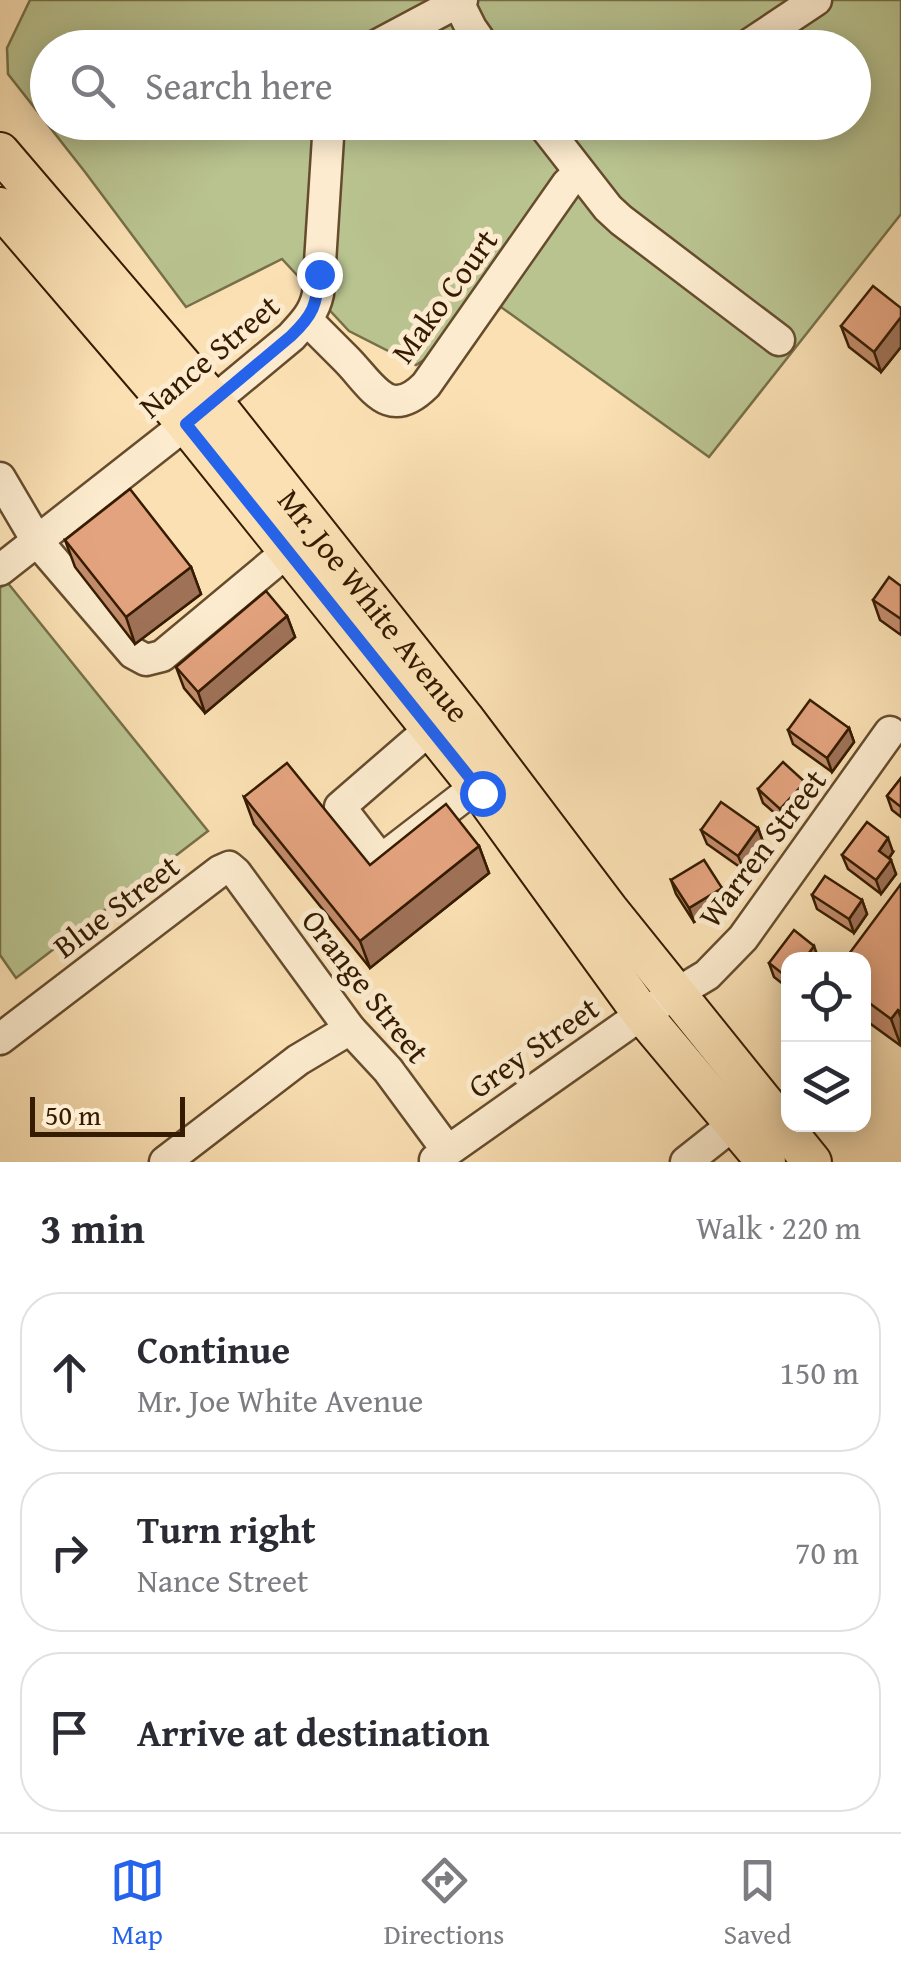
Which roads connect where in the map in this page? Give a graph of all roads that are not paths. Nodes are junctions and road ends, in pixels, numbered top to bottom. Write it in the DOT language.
graph roads {
  1 [pos="816,0"];
  2 [pos="460,1"];
  3 [pos="406,30"];
  4 [pos="472,30"];
  5 [pos="771,30"];
  6 [pos="328,140"];
  7 [pos="555,140"];
  8 [pos="0,152"];
  9 [pos="579,172"];
  10 [pos="0,207"];
  11 [pos="306,320"];
  12 [pos="779,340"];
  13 [pos="200,412"];
  14 [pos="0,478"];
  15 [pos="37,541"];
  16 [pos="288,551"];
  17 [pos="0,570"];
  18 [pos="430,729"];
  19 [pos="890,732"];
  20 [pos="476,786"];
  21 [pos="229,868"];
  22 [pos="676,994"];
  23 [pos="642,1014"];
  24 [pos="350,1029"];
  25 [pos="0,1038"];
  26 [pos="734,1124"];
  27 [pos="440,1156"];
  28 [pos="164,1162"];
  29 [pos="686,1162"];
  30 [pos="766,1162"];
  31 [pos="812,1162"];
  1 -- 5 [label="street"];
  2 -- 3 [label="street"];
  2 -- 4 [label="street"];
  6 -- 11 [label="street, Nance Street"];
  7 -- 9 [label="street"];
  8 -- 13 [label="main road, Mr. Joe White Avenue"];
  9 -- 11 [label="street, Mako Court"];
  9 -- 12 [label="street"];
  10 -- 13 [label="main road, Mr. Joe White Avenue"];
  11 -- 13 [label="street, Nance Street"];
  13 -- 15 [label="street, Nance Street"];
  13 -- 16 [label="main road, Mr. Joe White Avenue"];
  13 -- 22 [label="main road, Mr. Joe White Avenue"];
  14 -- 15 [label="street"];
  15 -- 16 [label="street"];
  15 -- 17 [label="street, Nance Street"];
  16 -- 18 [label="main road, Mr. Joe White Avenue"];
  18 -- 20 [label="main road, Mr. Joe White Avenue"];
  18 -- 20 [label="street"];
  19 -- 22 [label="street, Warren Street"];
  20 -- 23 [label="main road, Mr. Joe White Avenue"];
  21 -- 24 [label="street, Orange Street"];
  21 -- 25 [label="street, Blue Street"];
  22 -- 23 [label="street, Grey Street"];
  22 -- 31 [label="main road, Mr. Joe White Avenue"];
  23 -- 26 [label="main road, Mr. Joe White Avenue"];
  23 -- 27 [label="street, Grey Street"];
  24 -- 27 [label="street, Orange Street"];
  24 -- 28 [label="street"];
  26 -- 29 [label="street"];
  26 -- 30 [label="main road, Mr. Joe White Avenue"];
}
